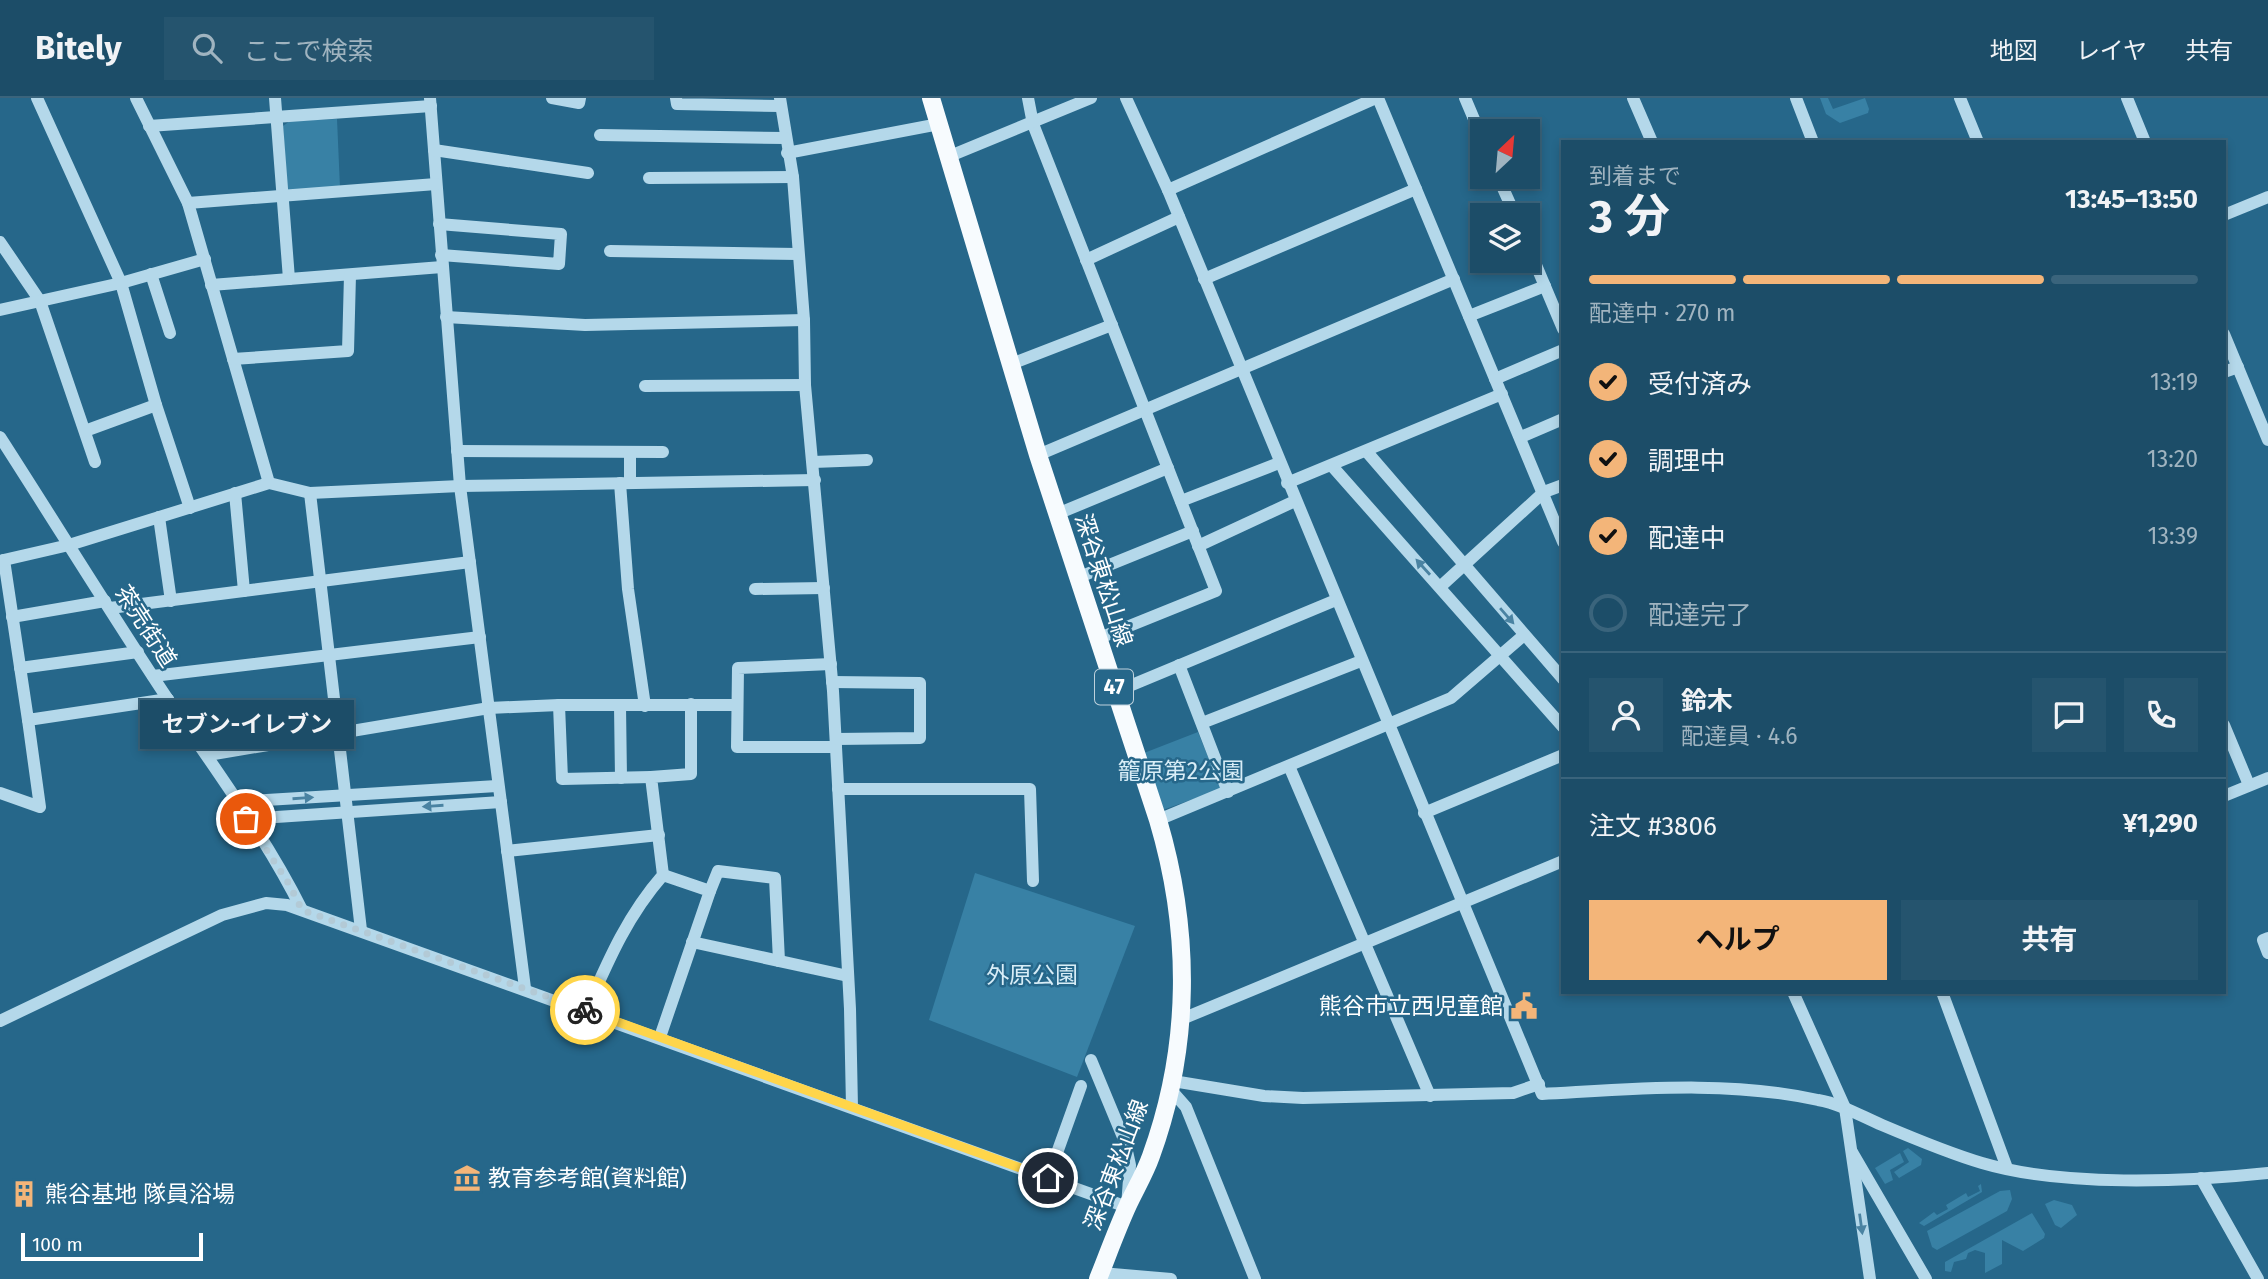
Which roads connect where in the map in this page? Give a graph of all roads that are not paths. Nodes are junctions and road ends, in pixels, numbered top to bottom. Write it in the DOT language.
graph roads {
  1 [pos="37,98"];
  2 [pos="136,98"];
  3 [pos="275,98"];
  4 [pos="552,98"];
  5 [pos="580,98"];
  6 [pos="676,98"];
  7 [pos="931,98"];
  8 [pos="1028,98"];
  9 [pos="1091,98"];
  10 [pos="1126,98"];
  11 [pos="1377,98"];
  12 [pos="1465,98"];
  13 [pos="1633,98"];
  14 [pos="1796,98"];
  15 [pos="1960,98"];
  16 [pos="2127,98"];
  17 [pos="430,102"];
  18 [pos="780,102"];
  19 [pos="278,119"];
  20 [pos="1474,119"];
  21 [pos="939,124"];
  22 [pos="1033,124"];
  23 [pos="149,126"];
  24 [pos="600,135"];
  25 [pos="785,138"];
  26 [pos="1650,140"];
  27 [pos="1812,140"];
  28 [pos="1977,140"];
  29 [pos="2144,140"];
  30 [pos="434,150"];
  31 [pos="787,153"];
  32 [pos="950,156"];
  33 [pos="588,173"];
  34 [pos="793,177"];
  35 [pos="649,178"];
  36 [pos="436,184"];
  37 [pos="1416,189"];
  38 [pos="1168,190"];
  39 [pos="2268,197"];
  40 [pos="283,198"];
  41 [pos="188,204"];
  42 [pos="2226,214"];
  43 [pos="1179,217"];
  44 [pos="439,224"];
  45 [pos="0,242"];
  46 [pos="610,251"];
  47 [pos="798,254"];
  48 [pos="205,259"];
  49 [pos="1086,260"];
  50 [pos="442,261"];
  51 [pos="1539,273"];
  52 [pos="151,274"];
  53 [pos="350,275"];
  54 [pos="289,279"];
  55 [pos="1204,279"];
  56 [pos="1454,279"];
  57 [pos="121,283"];
  58 [pos="211,285"];
  59 [pos="1545,286"];
  60 [pos="40,301"];
  61 [pos="0,310"];
  62 [pos="1469,316"];
  63 [pos="446,317"];
  64 [pos="804,320"];
  65 [pos="1561,324"];
  66 [pos="1112,325"];
  67 [pos="170,333"];
  68 [pos="2226,339"];
  69 [pos="1561,351"];
  70 [pos="233,359"];
  71 [pos="1011,364"];
  72 [pos="2238,366"];
  73 [pos="1241,371"];
  74 [pos="2226,371"];
  75 [pos="1495,379"];
  76 [pos="805,385"];
  77 [pos="645,386"];
  78 [pos="1502,394"];
  79 [pos="156,405"];
  80 [pos="1145,410"];
  81 [pos="1561,420"];
  82 [pos="85,431"];
  83 [pos="0,437"];
  84 [pos="1521,437"];
  85 [pos="2268,440"];
  86 [pos="457,451"];
  87 [pos="631,452"];
  88 [pos="663,452"];
  89 [pos="1367,453"];
  90 [pos="1038,455"];
  91 [pos="867,460"];
  92 [pos="95,462"];
  93 [pos="813,462"];
  94 [pos="1279,463"];
  95 [pos="1332,466"];
  96 [pos="1168,468"];
  97 [pos="815,480"];
  98 [pos="269,482"];
  99 [pos="625,483"];
  100 [pos="1287,483"];
  101 [pos="460,486"];
  102 [pos="1561,486"];
  103 [pos="1544,492"];
  104 [pos="310,493"];
  105 [pos="235,494"];
  106 [pos="1181,501"];
  107 [pos="1295,501"];
  108 [pos="190,508"];
  109 [pos="1057,514"];
  110 [pos="159,517"];
  111 [pos="1193,531"];
  112 [pos="1561,537"];
  113 [pos="69,545"];
  114 [pos="1198,546"];
  115 [pos="2,561"];
  116 [pos="470,562"];
  117 [pos="1463,565"];
  118 [pos="1077,578"];
  119 [pos="320,582"];
  120 [pos="1440,587"];
  121 [pos="824,588"];
  122 [pos="755,589"];
  123 [pos="244,591"];
  124 [pos="1336,600"];
  125 [pos="171,601"];
  126 [pos="107,605"];
  127 [pos="12,617"];
  128 [pos="1524,635"];
  129 [pos="480,637"];
  130 [pos="1097,639"];
  131 [pos="138,652"];
  132 [pos="328,655"];
  133 [pos="1500,655"];
  134 [pos="1361,661"];
  135 [pos="831,664"];
  136 [pos="1179,665"];
  137 [pos="20,668"];
  138 [pos="153,676"];
  139 [pos="1561,677"];
  140 [pos="832,682"];
  141 [pos="1115,692"];
  142 [pos="168,699"];
  143 [pos="559,705"];
  144 [pos="691,705"];
  145 [pos="737,705"];
  146 [pos="620,706"];
  147 [pos="645,706"];
  148 [pos="489,708"];
  149 [pos="28,720"];
  150 [pos="1202,723"];
  151 [pos="1387,724"];
  152 [pos="1561,725"];
  153 [pos="2226,730"];
  154 [pos="338,732"];
  155 [pos="836,743"];
  156 [pos="208,755"];
  157 [pos="1561,756"];
  158 [pos="1289,766"];
  159 [pos="651,777"];
  160 [pos="621,778"];
  161 [pos="2268,778"];
  162 [pos="2249,785"];
  163 [pos="497,786"];
  164 [pos="838,789"];
  165 [pos="1228,792"];
  166 [pos="0,793"];
  167 [pos="345,795"];
  168 [pos="2226,795"];
  169 [pos="235,802"];
  170 [pos="501,802"];
  171 [pos="347,812"];
  172 [pos="1424,813"];
  173 [pos="246,819"];
  174 [pos="1158,820"];
  175 [pos="659,835"];
  176 [pos="507,851"];
  177 [pos="1561,862"];
  178 [pos="663,874"];
  179 [pos="1033,881"];
  180 [pos="710,891"];
  181 [pos="1462,903"];
  182 [pos="302,910"];
  183 [pos="361,930"];
  184 [pos="2268,937"];
  185 [pos="692,942"];
  186 [pos="1366,944"];
  187 [pos="2268,953"];
  188 [pos="779,961"];
  189 [pos="848,976"];
  190 [pos="525,988"];
  191 [pos="1794,994"];
  192 [pos="1943,994"];
  193 [pos="586,1010"];
  194 [pos="1182,1018"];
  195 [pos="0,1021"];
  196 [pos="660,1037"];
  197 [pos="1091,1060"];
  198 [pos="1539,1084"];
  199 [pos="1082,1086"];
  200 [pos="1172,1086"];
  201 [pos="1430,1096"];
  202 [pos="852,1107"];
  203 [pos="1845,1108"];
  204 [pos="2007,1168"];
  205 [pos="2268,1173"];
  206 [pos="1860,1175"];
  207 [pos="1048,1178"];
  208 [pos="2201,1178"];
  209 [pos="1127,1207"];
  210 [pos="1099,1276"];
  211 [pos="1171,1279"];
  212 [pos="1255,1279"];
  213 [pos="1870,1279"];
  214 [pos="1926,1279"];
  215 [pos="2258,1279"];
  1 -- 57 [label="street"];
  2 -- 23 [label="street"];
  3 -- 19 [label="street"];
  4 -- 5 [label="street"];
  6 -- 18 [label="street"];
  7 -- 21 [label="main road, 深谷東松山線 / 47"];
  8 -- 22 [label="street"];
  9 -- 22 [label="street"];
  10 -- 38 [label="street"];
  11 -- 37 [label="street"];
  11 -- 38 [label="street"];
  12 -- 20 [label="street"];
  13 -- 26 [label="street"];
  14 -- 27 [label="street"];
  15 -- 28 [label="street"];
  16 -- 29 [label="street"];
  17 -- 19 [label="street"];
  17 -- 30 [label="street"];
  18 -- 25 [label="street"];
  19 -- 23 [label="street"];
  19 -- 40 [label="street"];
  21 -- 31 [label="street"];
  21 -- 32 [label="main road, 深谷東松山線 / 47"];
  22 -- 32 [label="street"];
  22 -- 49 [label="street"];
  23 -- 41 [label="street"];
  24 -- 25 [label="street"];
  25 -- 31 [label="street"];
  30 -- 33 [label="street"];
  30 -- 36 [label="street"];
  31 -- 34 [label="street"];
  32 -- 71 [label="main road, 深谷東松山線 / 47"];
  34 -- 35 [label="street"];
  34 -- 47 [label="street"];
  36 -- 40 [label="street"];
  36 -- 44 [label="street"];
  37 -- 55 [label="street"];
  37 -- 56 [label="street"];
  38 -- 43 [label="street"];
  39 -- 42 [label="street"];
  40 -- 41 [label="street"];
  40 -- 54 [label="street"];
  41 -- 48 [label="street"];
  43 -- 49 [label="street"];
  43 -- 55 [label="street"];
  44 -- 50 [label="street"];
  44 -- 50 [label="street"];
  45 -- 60 [label="street"];
  46 -- 47 [label="street"];
  47 -- 64 [label="street"];
  48 -- 52 [label="street"];
  48 -- 58 [label="street"];
  49 -- 66 [label="street"];
  50 -- 53 [label="street"];
  50 -- 63 [label="street"];
  51 -- 59 [label="street"];
  52 -- 57 [label="street"];
  52 -- 67 [label="street"];
  53 -- 54 [label="street"];
  53 -- 70 [label="street"];
  54 -- 58 [label="street"];
  55 -- 73 [label="street"];
  56 -- 62 [label="street"];
  56 -- 73 [label="street"];
  57 -- 60 [label="street"];
  57 -- 79 [label="street"];
  58 -- 70 [label="street"];
  59 -- 62 [label="street"];
  59 -- 65 [label="street"];
  60 -- 61 [label="street"];
  60 -- 82 [label="street"];
  62 -- 75 [label="street"];
  63 -- 64 [label="street"];
  63 -- 86 [label="street"];
  64 -- 76 [label="street"];
  66 -- 71 [label="street"];
  66 -- 80 [label="street"];
  68 -- 72 [label="street"];
  69 -- 75 [label="street"];
  70 -- 98 [label="street"];
  71 -- 90 [label="main road, 深谷東松山線 / 47"];
  72 -- 74 [label="street"];
  72 -- 85 [label="street"];
  73 -- 80 [label="street"];
  73 -- 94 [label="street"];
  75 -- 78 [label="street"];
  76 -- 77 [label="street"];
  76 -- 93 [label="street"];
  78 -- 84 [label="street"];
  78 -- 89 [label="street"];
  79 -- 82 [label="street"];
  79 -- 108 [label="street"];
  80 -- 90 [label="street"];
  80 -- 96 [label="street"];
  81 -- 84 [label="street"];
  82 -- 92 [label="street"];
  83 -- 113 [label="street, 茶売街道"];
  84 -- 103 [label="street"];
  86 -- 87 [label="street"];
  86 -- 101 [label="street"];
  87 -- 88 [label="street"];
  87 -- 99 [label="street"];
  89 -- 95 [label="street"];
  89 -- 117 [label="street"];
  90 -- 109 [label="main road, 深谷東松山線 / 47"];
  91 -- 93 [label="street"];
  93 -- 97 [label="street"];
  94 -- 100 [label="street"];
  94 -- 106 [label="street"];
  95 -- 100 [label="street"];
  120 -- 95 [label="street, one-way"];
  96 -- 106 [label="street"];
  96 -- 109 [label="street"];
  97 -- 99 [label="street"];
  97 -- 121 [label="street"];
  98 -- 104 [label="street"];
  98 -- 105 [label="street"];
  99 -- 101 [label="street"];
  99 -- 147 [label="street"];
  100 -- 107 [label="street"];
  101 -- 104 [label="street"];
  101 -- 116 [label="street"];
  102 -- 103 [label="street"];
  103 -- 112 [label="street"];
  103 -- 117 [label="street"];
  104 -- 119 [label="street"];
  105 -- 108 [label="street"];
  105 -- 123 [label="street"];
  106 -- 111 [label="street"];
  107 -- 114 [label="street"];
  107 -- 124 [label="street"];
  108 -- 110 [label="street"];
  109 -- 118 [label="main road, 深谷東松山線 / 47"];
  110 -- 113 [label="street"];
  110 -- 125 [label="street"];
  111 -- 114 [label="street"];
  111 -- 118 [label="street"];
  113 -- 115 [label="street"];
  113 -- 126 [label="street, 茶売街道"];
  114 -- 130 [label="street"];
  115 -- 127 [label="street"];
  116 -- 119 [label="street"];
  116 -- 129 [label="street"];
  117 -- 120 [label="street"];
  117 -- 128 [label="street, one-way"];
  118 -- 130 [label="main road, 深谷東松山線 / 47"];
  119 -- 123 [label="street"];
  119 -- 132 [label="street"];
  120 -- 133 [label="street"];
  121 -- 122 [label="street"];
  121 -- 135 [label="street"];
  123 -- 125 [label="street"];
  124 -- 134 [label="street"];
  124 -- 136 [label="street"];
  125 -- 126 [label="street"];
  126 -- 127 [label="street"];
  126 -- 131 [label="street, 茶売街道"];
  127 -- 137 [label="street"];
  128 -- 133 [label="street"];
  128 -- 139 [label="street"];
  129 -- 132 [label="street"];
  129 -- 148 [label="street"];
  130 -- 141 [label="main road, 深谷東松山線 / 47"];
  131 -- 137 [label="street"];
  131 -- 138 [label="street, 茶売街道"];
  132 -- 138 [label="street"];
  132 -- 154 [label="street"];
  133 -- 151 [label="street"];
  133 -- 152 [label="street"];
  134 -- 150 [label="street"];
  134 -- 151 [label="street"];
  135 -- 140 [label="street"];
  135 -- 145 [label="street"];
  136 -- 141 [label="street"];
  136 -- 150 [label="street"];
  137 -- 149 [label="street"];
  138 -- 142 [label="street, 茶売街道"];
  140 -- 155 [label="street"];
  140 -- 155 [label="street"];
  141 -- 174 [label="main road, 深谷東松山線 / 47"];
  142 -- 149 [label="street"];
  142 -- 156 [label="street, 茶売街道"];
  143 -- 146 [label="street"];
  143 -- 148 [label="street"];
  143 -- 160 [label="street"];
  144 -- 145 [label="street"];
  144 -- 147 [label="street"];
  144 -- 159 [label="street"];
  145 -- 155 [label="street"];
  146 -- 147 [label="street"];
  146 -- 160 [label="street"];
  148 -- 154 [label="street"];
  148 -- 163 [label="street"];
  149 -- 166 [label="street"];
  150 -- 165 [label="street"];
  151 -- 158 [label="street"];
  151 -- 172 [label="street"];
  153 -- 162 [label="street"];
  154 -- 156 [label="street"];
  154 -- 167 [label="street"];
  155 -- 164 [label="street"];
  156 -- 169 [label="street, 茶売街道"];
  157 -- 172 [label="street"];
  158 -- 165 [label="street"];
  158 -- 186 [label="street"];
  159 -- 160 [label="street"];
  159 -- 175 [label="street"];
  161 -- 162 [label="street"];
  162 -- 168 [label="street"];
  163 -- 167 [label="street"];
  163 -- 170 [label="street"];
  164 -- 179 [label="street"];
  164 -- 189 [label="street"];
  165 -- 174 [label="street"];
  169 -- 167 [label="street, one-way"];
  167 -- 171 [label="street"];
  169 -- 173 [label="street, 茶売街道"];
  170 -- 171 [label="street, one-way"];
  170 -- 176 [label="street"];
  171 -- 173 [label="street"];
  171 -- 183 [label="street"];
  172 -- 181 [label="street"];
  173 -- 182 [label="street, 茶売街道"];
  174 -- 194 [label="main road, 深谷東松山線 / 47"];
  175 -- 176 [label="street"];
  175 -- 178 [label="street"];
  176 -- 190 [label="street"];
  177 -- 181 [label="street"];
  178 -- 180 [label="street"];
  178 -- 193 [label="street"];
  180 -- 185 [label="street"];
  180 -- 188 [label="street"];
  181 -- 186 [label="street"];
  181 -- 198 [label="street"];
  182 -- 183 [label="street"];
  182 -- 195 [label="street"];
  183 -- 190 [label="street"];
  184 -- 187 [label="street"];
  185 -- 188 [label="street"];
  185 -- 196 [label="street"];
  186 -- 194 [label="street"];
  186 -- 201 [label="street"];
  188 -- 189 [label="street"];
  189 -- 202 [label="street"];
  190 -- 193 [label="street"];
  191 -- 203 [label="street"];
  192 -- 204 [label="street"];
  193 -- 196 [label="street"];
  194 -- 200 [label="main road, 深谷東松山線 / 47"];
  196 -- 202 [label="street"];
  197 -- 209 [label="street"];
  198 -- 201 [label="street"];
  198 -- 203 [label="street"];
  199 -- 207 [label="street"];
  200 -- 201 [label="street"];
  200 -- 209 [label="main road, 深谷東松山線 / 47"];
  200 -- 212 [label="street"];
  202 -- 207 [label="street"];
  203 -- 204 [label="street"];
  203 -- 206 [label="street"];
  204 -- 208 [label="street"];
  205 -- 208 [label="street"];
  206 -- 213 [label="street, one-way"];
  206 -- 214 [label="street"];
  207 -- 209 [label="street"];
  208 -- 215 [label="street"];
  209 -- 210 [label="main road, 深谷東松山線 / 47"];
  210 -- 211 [label="street"];
}
